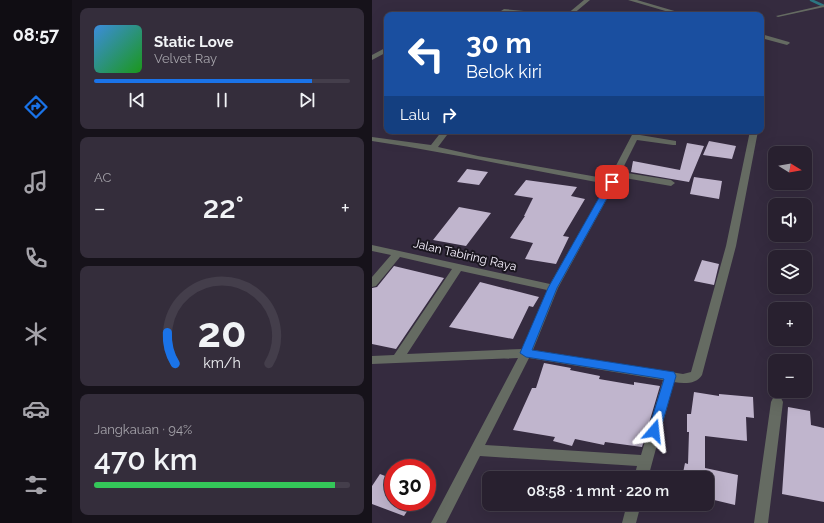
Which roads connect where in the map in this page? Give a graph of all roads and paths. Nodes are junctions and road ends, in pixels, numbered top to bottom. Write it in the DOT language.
graph roads {
  1 [pos="587,0"];
  2 [pos="631,0"];
  3 [pos="824,6"];
  4 [pos="504,11"];
  5 [pos="514,12"];
  6 [pos="573,12"];
  7 [pos="674,12"];
  8 [pos="778,16"];
  9 [pos="764,37"];
  10 [pos="787,43"];
  11 [pos="384,51"];
  12 [pos="372,58"];
  13 [pos="443,134"];
  14 [pos="636,134"];
  15 [pos="753,134"];
  16 [pos="372,139"];
  17 [pos="673,143"];
  18 [pos="432,148"];
  19 [pos="614,178"];
  20 [pos="671,183"];
  21 [pos="372,248"];
  22 [pos="398,253"];
  23 [pos="458,268"];
  24 [pos="372,284"];
  25 [pos="552,288"];
  26 [pos="526,353"];
  27 [pos="397,359"];
  28 [pos="372,360"];
  29 [pos="670,376"];
  30 [pos="777,402"];
  31 [pos="477,450"];
  32 [pos="645,461"];
  33 [pos="642,471"];
  34 [pos="632,511"];
  35 [pos="438,523"];
  36 [pos="629,523"];
  37 [pos="761,523"];
  1 -- 6 [label="street"];
  2 -- 7 [label="street"];
  3 -- 8 [label="lane"];
  4 -- 5 [label="street"];
  9 -- 10 [label="street"];
  11 -- 12 [label="street"];
  13 -- 18 [label="street"];
  14 -- 17 [label="street"];
  14 -- 19 [label="street"];
  15 -- 29 [label="street"];
  16 -- 18 [label="street"];
  18 -- 19 [label="street"];
  19 -- 20 [label="street"];
  19 -- 25 [label="street"];
  21 -- 22 [label="street, Jalan Tabiring Raya"];
  22 -- 23 [label="street, Jalan Tabiring Raya"];
  22 -- 24 [label="street"];
  23 -- 25 [label="street, Jalan Tabiring Raya"];
  23 -- 27 [label="street"];
  25 -- 26 [label="street"];
  26 -- 27 [label="street"];
  26 -- 29 [label="street"];
  26 -- 31 [label="street"];
  27 -- 28 [label="street"];
  29 -- 32 [label="street"];
  30 -- 37 [label="street"];
  31 -- 32 [label="street"];
  31 -- 35 [label="street"];
  32 -- 33 [label="street"];
  34 -- 36 [label="street"];
}
